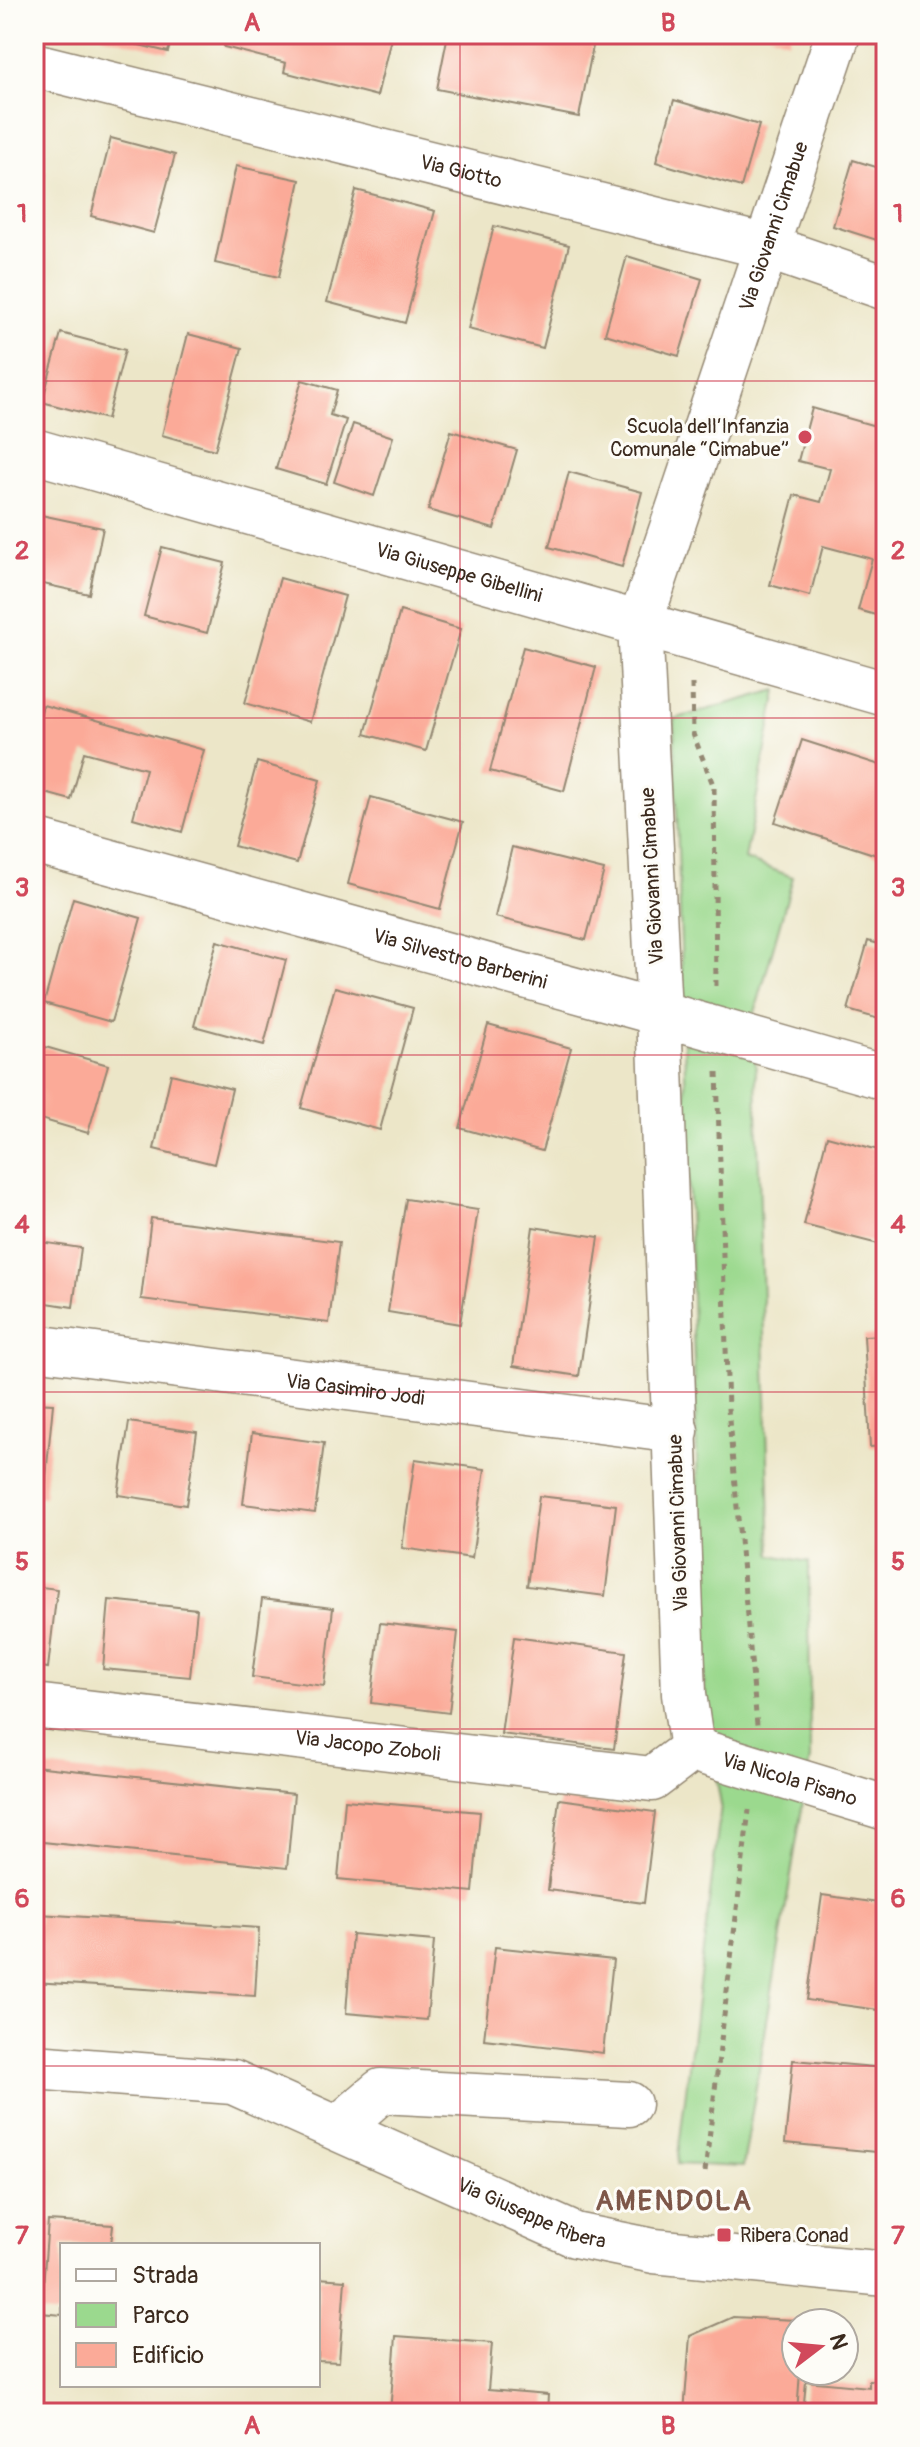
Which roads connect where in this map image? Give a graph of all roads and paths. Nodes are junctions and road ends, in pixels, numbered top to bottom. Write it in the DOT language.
graph roads {
  1 [pos="838,34"];
  2 [pos="34,65"];
  3 [pos="767,247"];
  4 [pos="886,288"];
  5 [pos="34,451"];
  6 [pos="640,623"];
  7 [pos="691,639"];
  8 [pos="886,694"];
  9 [pos="34,841"];
  10 [pos="659,1013"];
  11 [pos="716,1030"];
  12 [pos="886,1078"];
  13 [pos="34,1347"];
  14 [pos="676,1431"];
  15 [pos="34,1706"];
  16 [pos="692,1749"];
  17 [pos="754,1766"];
  18 [pos="886,1808"];
  19 [pos="34,2067"];
  20 [pos="629,2104"];
  21 [pos="338,2128"];
  22 [pos="705,2172"];
  23 [pos="886,2274"];
  1 -- 3 [label="street, Via Giovanni Cimabue"];
  2 -- 3 [label="street, Via Giotto"];
  3 -- 4 [label="street, Via Giotto"];
  3 -- 6 [label="street, Via Giovanni Cimabue"];
  5 -- 6 [label="street, Via Giuseppe Gibellini"];
  6 -- 7 [label="street, Via Giuseppe Gibellini"];
  6 -- 10 [label="street, Via Giovanni Cimabue"];
  7 -- 8 [label="street, Via Giuseppe Gibellini"];
  7 -- 11 [label="path"];
  9 -- 10 [label="street, Via Silvestro Barberini"];
  10 -- 11 [label="street, Via Silvestro Barberini"];
  10 -- 14 [label="street, Via Giovanni Cimabue"];
  11 -- 12 [label="street, Via Silvestro Barberini"];
  11 -- 17 [label="path"];
  13 -- 14 [label="street, Via Casimiro Jodi"];
  14 -- 16 [label="street, Via Giovanni Cimabue"];
  15 -- 16 [label="street, Via Jacopo Zoboli"];
  16 -- 17 [label="street, Via Nicola Pisano"];
  17 -- 18 [label="street, Via Nicola Pisano"];
  17 -- 22 [label="path"];
  19 -- 21 [label="street, Via Giuseppe Ribera"];
  20 -- 21 [label="street"];
  21 -- 23 [label="street, Via Giuseppe Ribera"];
}
